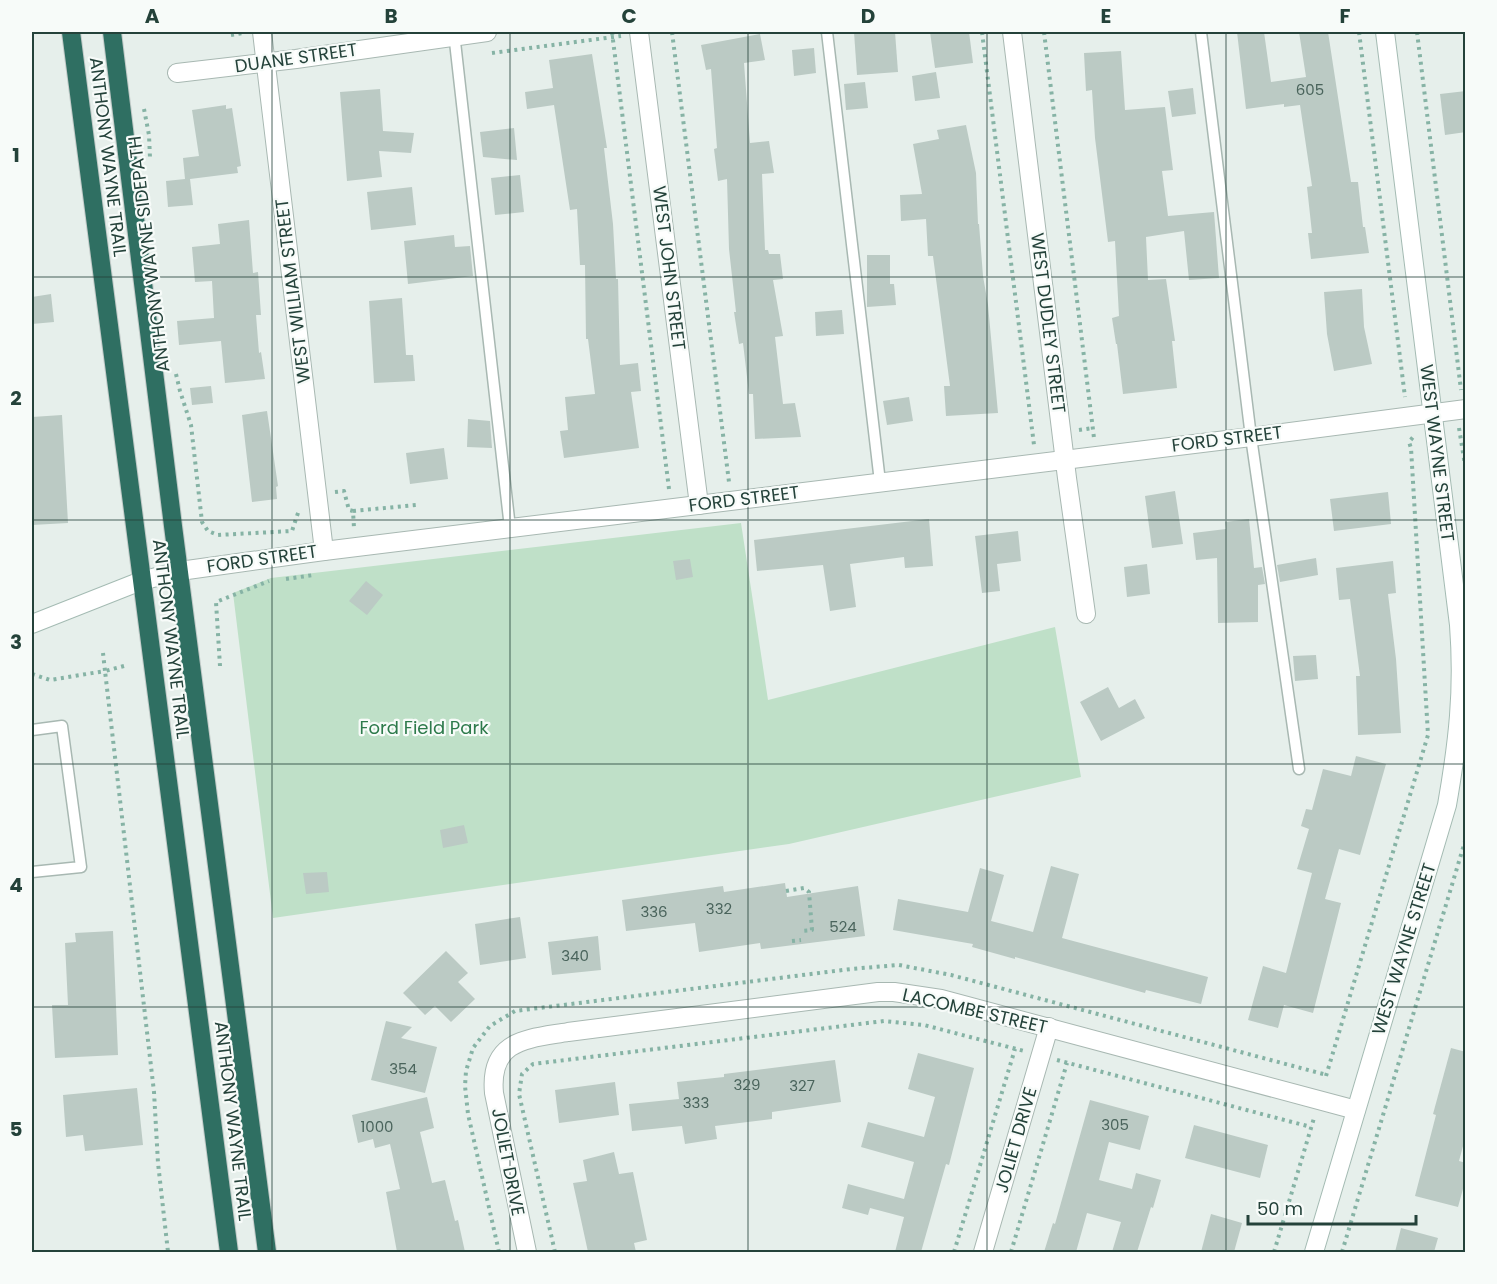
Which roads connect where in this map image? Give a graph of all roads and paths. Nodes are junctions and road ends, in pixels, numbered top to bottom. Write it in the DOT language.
graph roads {
  1 [pos="71,32"];
  2 [pos="112,32"];
  3 [pos="262,32"];
  4 [pos="487,32"];
  5 [pos="612,32"];
  6 [pos="639,32"];
  7 [pos="672,32"];
  8 [pos="827,32"];
  9 [pos="982,32"];
  10 [pos="1012,32"];
  11 [pos="1044,32"];
  12 [pos="1201,32"];
  13 [pos="1359,32"];
  14 [pos="1385,32"];
  15 [pos="1417,32"];
  16 [pos="454,34"];
  17 [pos="265,62"];
  18 [pos="177,73"];
  19 [pos="143,105"];
  20 [pos="150,168"];
  21 [pos="176,369"];
  22 [pos="1463,409"];
  23 [pos="1432,413"];
  24 [pos="1404,417"];
  25 [pos="1459,430"];
  26 [pos="1434,434"];
  27 [pos="1251,437"];
  28 [pos="1096,455"];
  29 [pos="1065,459"];
  30 [pos="1037,462"];
  31 [pos="1466,471"];
  32 [pos="729,482"];
  33 [pos="880,482"];
  34 [pos="317,495"];
  35 [pos="416,505"];
  36 [pos="699,505"];
  37 [pos="672,508"];
  38 [pos="510,528"];
  39 [pos="324,551"];
  40 [pos="180,571"];
  41 [pos="325,573"];
  42 [pos="284,579"];
  43 [pos="275,580"];
  44 [pos="141,581"];
  45 [pos="1086,614"];
  46 [pos="32,624"];
  47 [pos="103,653"];
  48 [pos="124,666"];
  49 [pos="220,666"];
  50 [pos="105,671"];
  51 [pos="32,674"];
  52 [pos="32,730"];
  53 [pos="1299,769"];
  54 [pos="1466,838"];
  55 [pos="32,872"];
  56 [pos="786,891"];
  57 [pos="800,931"];
  58 [pos="801,940"];
  59 [pos="792,941"];
  60 [pos="1049,1027"];
  61 [pos="1015,1049"];
  62 [pos="1041,1056"];
  63 [pos="1067,1063"];
  64 [pos="494,1071"];
  65 [pos="1327,1075"];
  66 [pos="1319,1100"];
  67 [pos="1356,1110"];
  68 [pos="1311,1127"];
  69 [pos="168,1252"];
  70 [pos="229,1252"];
  71 [pos="267,1252"];
  72 [pos="499,1252"];
  73 [pos="527,1252"];
  74 [pos="555,1252"];
  75 [pos="954,1252"];
  76 [pos="983,1252"];
  77 [pos="1011,1252"];
  78 [pos="1274,1252"];
  79 [pos="1314,1252"];
  80 [pos="1342,1252"];
  1 -- 44 [label="highway, ANTHONY WAYNE TRAIL"];
  2 -- 40 [label="highway, ANTHONY WAYNE TRAIL"];
  3 -- 17 [label="street, WEST WILLIAM STREET"];
  4 -- 16 [label="street, DUANE STREET"];
  5 -- 37 [label="path"];
  6 -- 36 [label="street, WEST JOHN STREET"];
  7 -- 32 [label="path"];
  8 -- 33 [label="lane"];
  9 -- 30 [label="path"];
  10 -- 29 [label="street, WEST DUDLEY STREET"];
  11 -- 28 [label="path"];
  12 -- 27 [label="lane"];
  13 -- 24 [label="path"];
  14 -- 23 [label="street, WEST WAYNE STREET"];
  15 -- 22 [label="path"];
  16 -- 17 [label="street, DUANE STREET"];
  16 -- 38 [label="lane"];
  17 -- 18 [label="street, DUANE STREET"];
  17 -- 34 [label="street, WEST WILLIAM STREET"];
  19 -- 20 [label="path, ANTHONY WAYNE SIDEPATH"];
  21 -- 34 [label="path, ANTHONY WAYNE SIDEPATH"];
  22 -- 23 [label="street, FORD STREET"];
  22 -- 25 [label="path"];
  23 -- 24 [label="street, FORD STREET"];
  23 -- 26 [label="street, WEST WAYNE STREET"];
  24 -- 27 [label="street, FORD STREET"];
  25 -- 26 [label="path"];
  25 -- 31 [label="path"];
  26 -- 65 [label="path"];
  26 -- 67 [label="street, WEST WAYNE STREET"];
  27 -- 28 [label="street, FORD STREET"];
  27 -- 53 [label="lane"];
  28 -- 29 [label="street, FORD STREET"];
  29 -- 30 [label="street, FORD STREET"];
  29 -- 45 [label="street, WEST DUDLEY STREET"];
  30 -- 33 [label="street, FORD STREET"];
  33 -- 36 [label="street, FORD STREET"];
  34 -- 35 [label="path"];
  34 -- 39 [label="street, WEST WILLIAM STREET"];
  36 -- 37 [label="street, FORD STREET"];
  37 -- 38 [label="street, FORD STREET"];
  38 -- 39 [label="street, FORD STREET"];
  39 -- 40 [label="street, FORD STREET"];
  40 -- 44 [label="street, FORD STREET"];
  40 -- 71 [label="highway, ANTHONY WAYNE TRAIL"];
  41 -- 42 [label="path"];
  43 -- 49 [label="path"];
  44 -- 46 [label="street, FORD STREET"];
  44 -- 70 [label="highway, ANTHONY WAYNE TRAIL"];
  47 -- 50 [label="path"];
  48 -- 50 [label="path"];
  50 -- 51 [label="path"];
  50 -- 69 [label="path"];
  52 -- 55 [label="lane"];
  54 -- 80 [label="path"];
  56 -- 57 [label="path"];
  58 -- 59 [label="path"];
  60 -- 62 [label="street, JOLIET DRIVE"];
  60 -- 64 [label="street, LACOMBE STREET"];
  60 -- 66 [label="street, LACOMBE STREET"];
  61 -- 62 [label="path"];
  61 -- 74 [label="path"];
  61 -- 75 [label="path"];
  62 -- 63 [label="path"];
  62 -- 76 [label="street, JOLIET DRIVE"];
  63 -- 68 [label="path"];
  63 -- 77 [label="path"];
  64 -- 73 [label="street, JOLIET DRIVE"];
  65 -- 66 [label="path"];
  65 -- 72 [label="path"];
  66 -- 67 [label="street, LACOMBE STREET"];
  66 -- 68 [label="path"];
  67 -- 79 [label="street, WEST WAYNE STREET"];
  68 -- 78 [label="path"];
}
